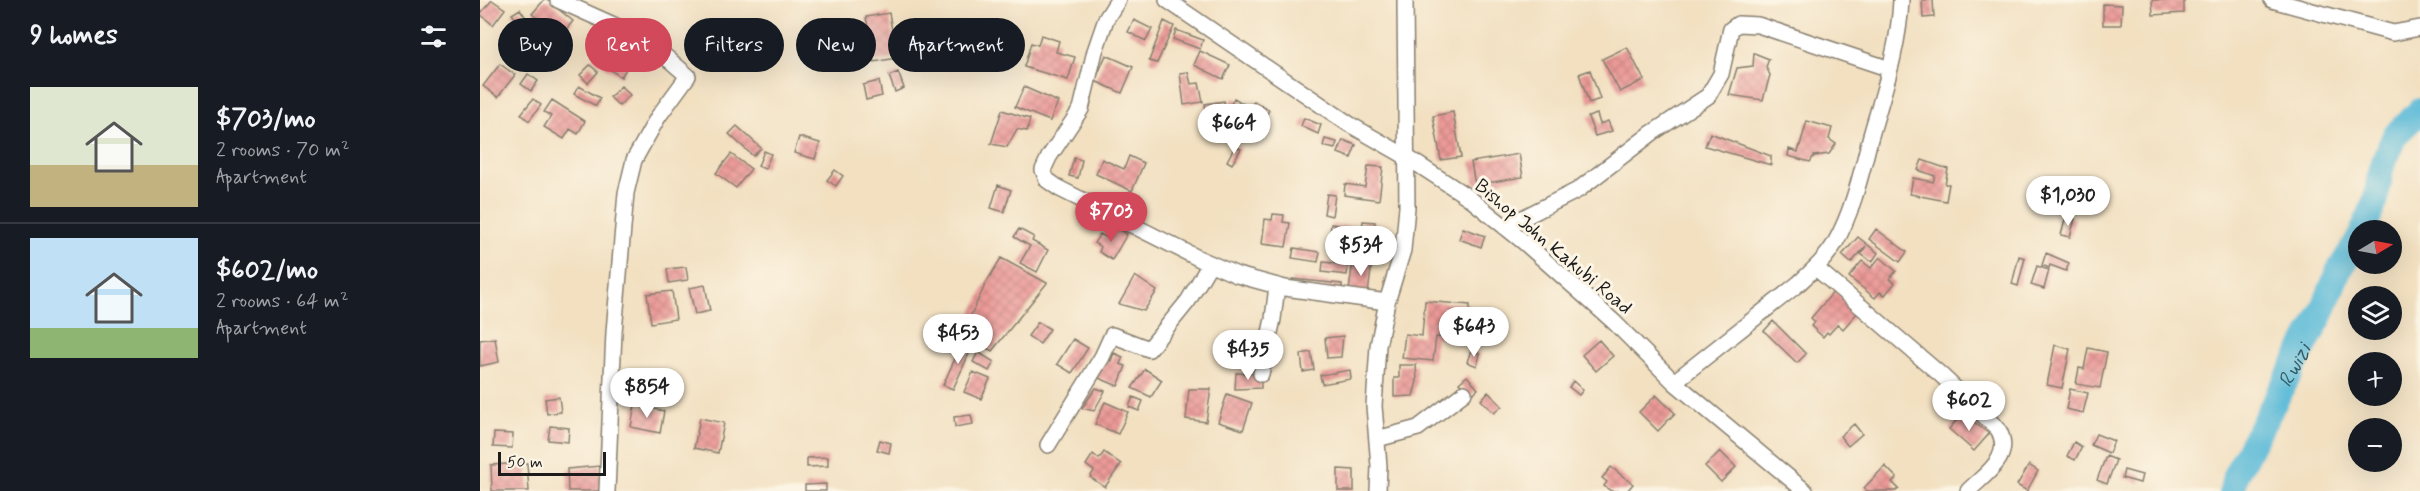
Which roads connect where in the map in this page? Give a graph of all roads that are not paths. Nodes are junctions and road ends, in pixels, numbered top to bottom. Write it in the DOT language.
graph roads {
  1 [pos="558,0"];
  2 [pos="1118,0"];
  3 [pos="1167,0"];
  4 [pos="1405,0"];
  5 [pos="1901,0"];
  6 [pos="2272,0"];
  7 [pos="2420,28"];
  8 [pos="1890,69"];
  9 [pos="1405,156"];
  10 [pos="1505,227"];
  11 [pos="1210,264"];
  12 [pos="1816,268"];
  13 [pos="1277,286"];
  14 [pos="1387,302"];
  15 [pos="1261,374"];
  16 [pos="1674,382"];
  17 [pos="1464,393"];
  18 [pos="1377,439"];
  19 [pos="1048,445"];
  20 [pos="607,491"];
  21 [pos="1378,491"];
  22 [pos="1805,491"];
  23 [pos="1968,491"];
  1 -- 20 [label="street"];
  2 -- 11 [label="street"];
  3 -- 9 [label="street, Bishop John Kakubi Road"];
  4 -- 9 [label="street"];
  5 -- 8 [label="street"];
  6 -- 7 [label="street"];
  8 -- 10 [label="street"];
  8 -- 12 [label="street"];
  9 -- 10 [label="street, Bishop John Kakubi Road"];
  9 -- 14 [label="street"];
  10 -- 16 [label="street, Bishop John Kakubi Road"];
  11 -- 13 [label="street"];
  11 -- 19 [label="street"];
  12 -- 16 [label="street"];
  12 -- 23 [label="street"];
  13 -- 14 [label="street"];
  13 -- 15 [label="street"];
  14 -- 18 [label="street"];
  16 -- 22 [label="street, Bishop John Kakubi Road"];
  17 -- 18 [label="street"];
  18 -- 21 [label="street"];
}
